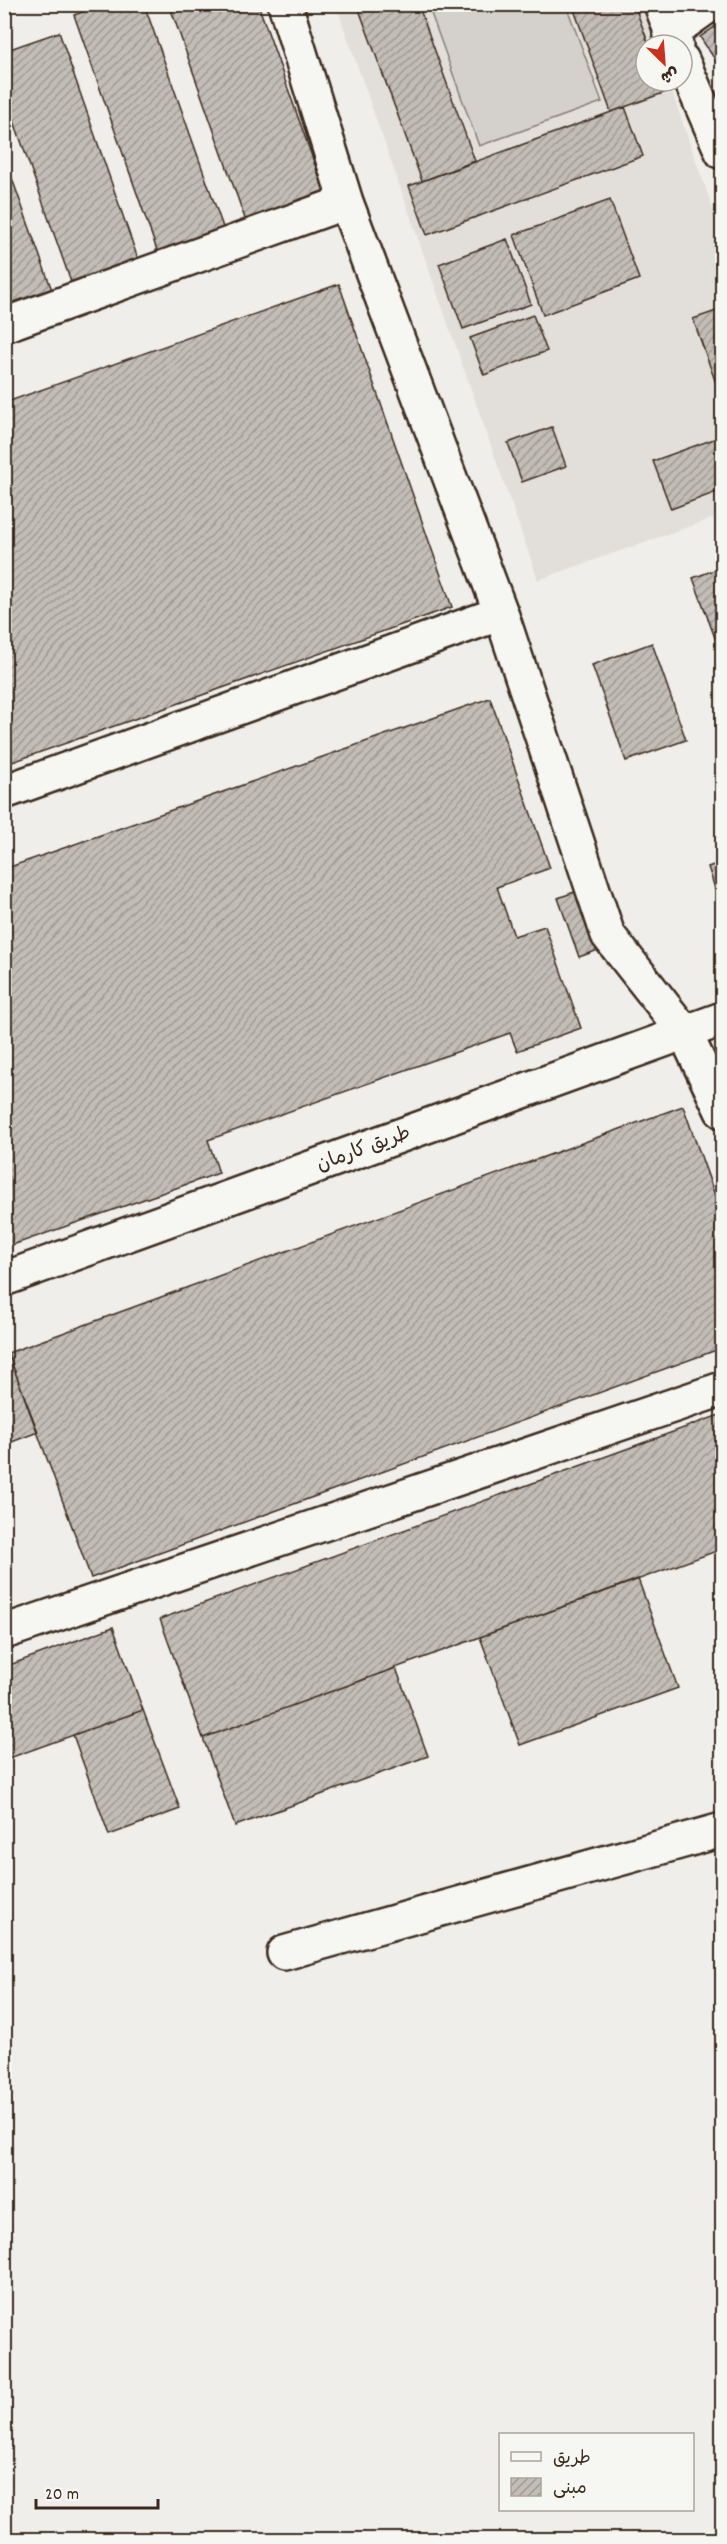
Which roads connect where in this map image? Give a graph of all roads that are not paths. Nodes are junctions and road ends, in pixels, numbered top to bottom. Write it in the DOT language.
graph roads {
  1 [pos="285,4"];
  2 [pos="711,4"];
  3 [pos="675,33"];
  4 [pos="694,85"];
  5 [pos="723,152"];
  6 [pos="346,202"];
  7 [pos="4,325"];
  8 [pos="501,613"];
  9 [pos="4,792"];
  10 [pos="723,1019"];
  11 [pos="685,1034"];
  12 [pos="723,1111"];
  13 [pos="4,1279"];
  14 [pos="723,1389"];
  15 [pos="4,1632"];
  16 [pos="723,1830"];
  17 [pos="284,1953"];
  1 -- 6 [label="street"];
  2 -- 3 [label="street"];
  4 -- 5 [label="street"];
  6 -- 7 [label="street"];
  6 -- 8 [label="street"];
  8 -- 9 [label="street"];
  8 -- 11 [label="street"];
  10 -- 11 [label="street, طريق كارمان"];
  11 -- 12 [label="street"];
  11 -- 13 [label="street, طريق كارمان"];
  14 -- 15 [label="street"];
  16 -- 17 [label="street"];
}
